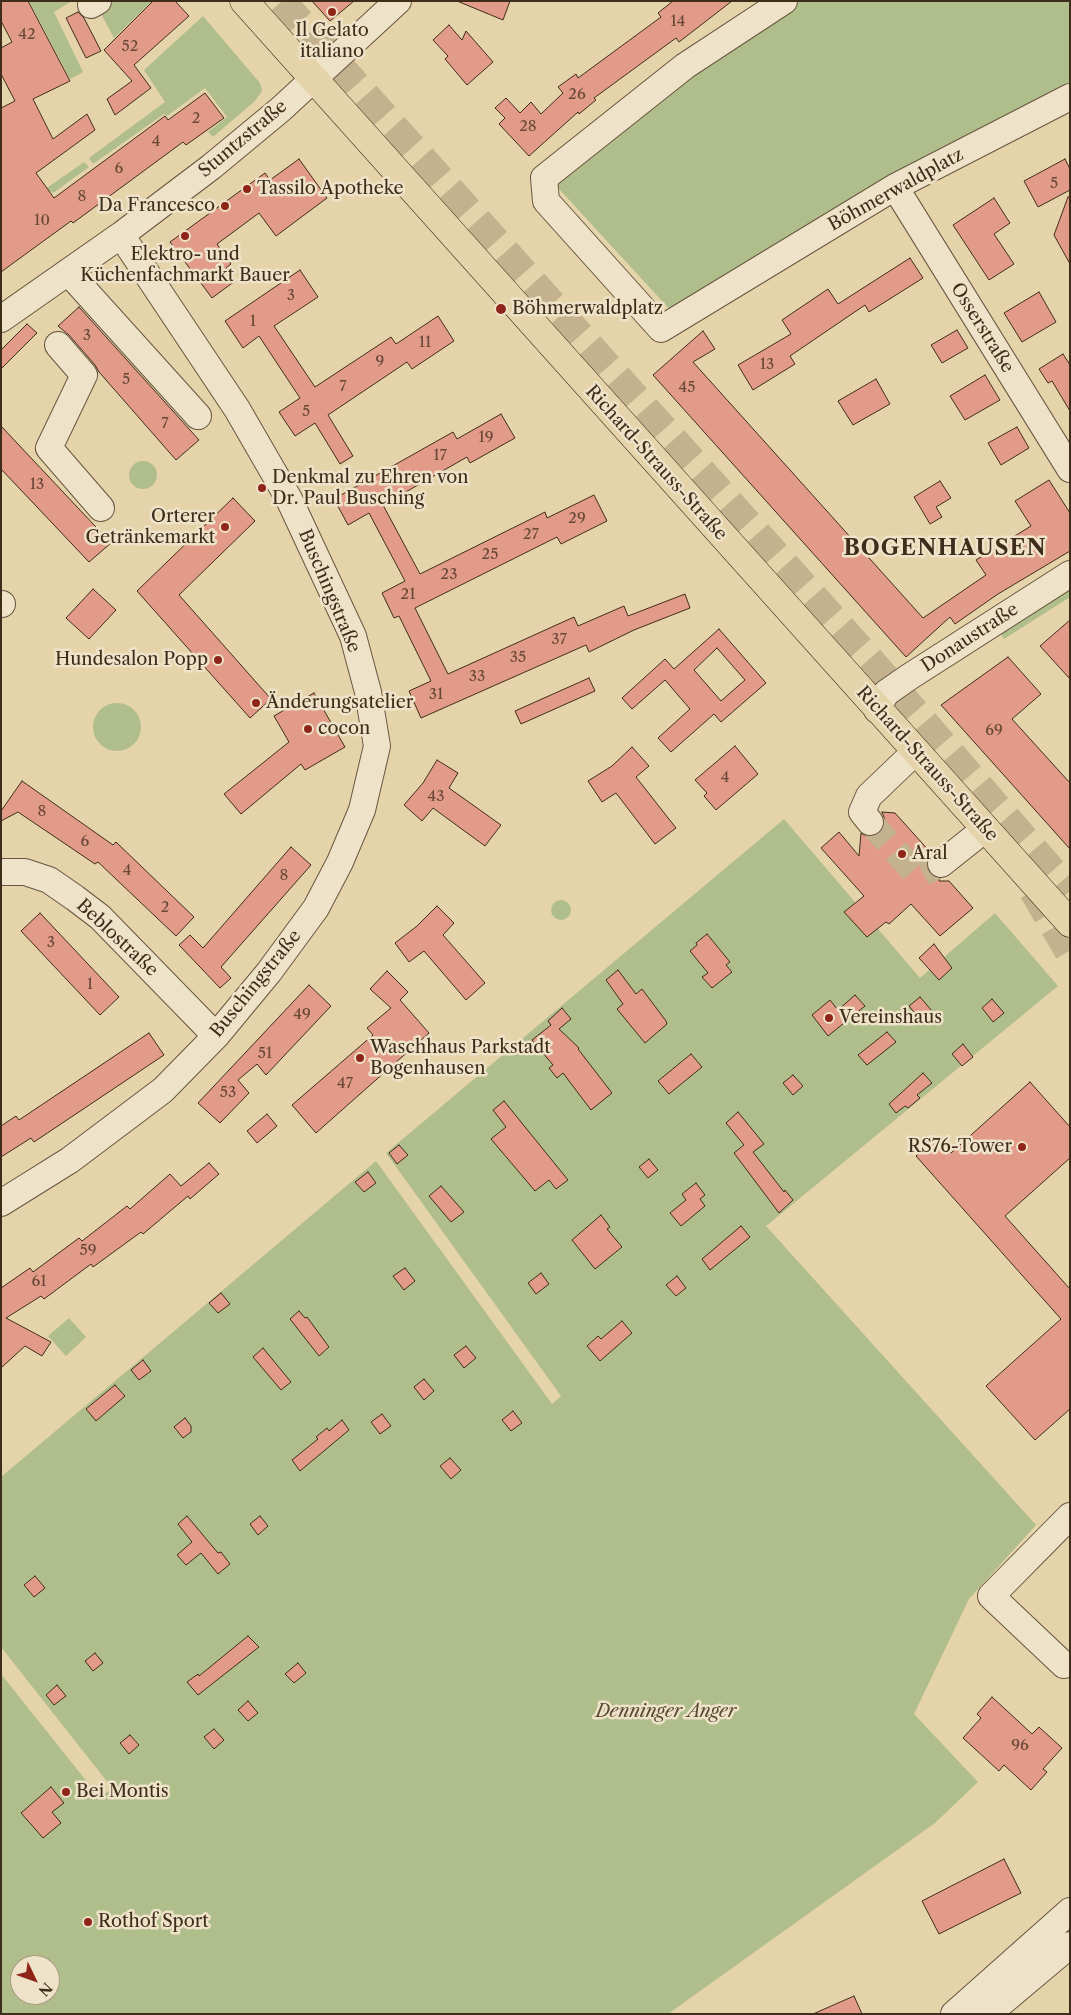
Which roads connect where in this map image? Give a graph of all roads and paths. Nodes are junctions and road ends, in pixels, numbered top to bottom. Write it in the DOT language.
graph roads {
  1 [pos="244,1"];
  2 [pos="398,1"];
  3 [pos="777,3"];
  4 [pos="314,79"];
  5 [pos="1070,97"];
  6 [pos="895,187"];
  7 [pos="121,235"];
  8 [pos="68,272"];
  9 [pos="1,319"];
  10 [pos="58,345"];
  11 [pos="198,416"];
  12 [pos="1070,469"];
  13 [pos="101,508"];
  14 [pos="1070,574"];
  15 [pos="878,710"];
  16 [pos="916,752"];
  17 [pos="870,822"];
  18 [pos="985,829"];
  19 [pos="941,864"];
  20 [pos="1,872"];
  21 [pos="1070,924"];
  22 [pos="216,1036"];
  23 [pos="1,1203"];
  24 [pos="1070,1516"];
  25 [pos="1064,1665"];
  26 [pos="1070,1911"];
  27 [pos="1070,1945"];
  28 [pos="954,2014"];
  29 [pos="988,2014"];
  1 -- 4 [label="main road, Richard-Strauss-Straße"];
  2 -- 4 [label="street, Stuntzstraße"];
  3 -- 6 [label="street, Böhmerwaldplatz"];
  4 -- 7 [label="street, Stuntzstraße"];
  4 -- 15 [label="main road, Richard-Strauss-Straße"];
  5 -- 6 [label="street, Böhmerwaldplatz"];
  6 -- 12 [label="street, Osserstraße"];
  7 -- 8 [label="street, Stuntzstraße"];
  7 -- 22 [label="street, Buschingstraße"];
  8 -- 9 [label="street, Stuntzstraße"];
  8 -- 11 [label="street"];
  10 -- 13 [label="street"];
  14 -- 15 [label="street, Donaustraße"];
  15 -- 16 [label="main road, Richard-Strauss-Straße"];
  16 -- 17 [label="street"];
  16 -- 18 [label="main road, Richard-Strauss-Straße"];
  18 -- 19 [label="street"];
  18 -- 21 [label="main road, Richard-Strauss-Straße"];
  20 -- 22 [label="street, Beblostraße"];
  22 -- 23 [label="street, Buschingstraße"];
  24 -- 25 [label="street"];
  26 -- 28 [label="street"];
  27 -- 29 [label="street"];
}
